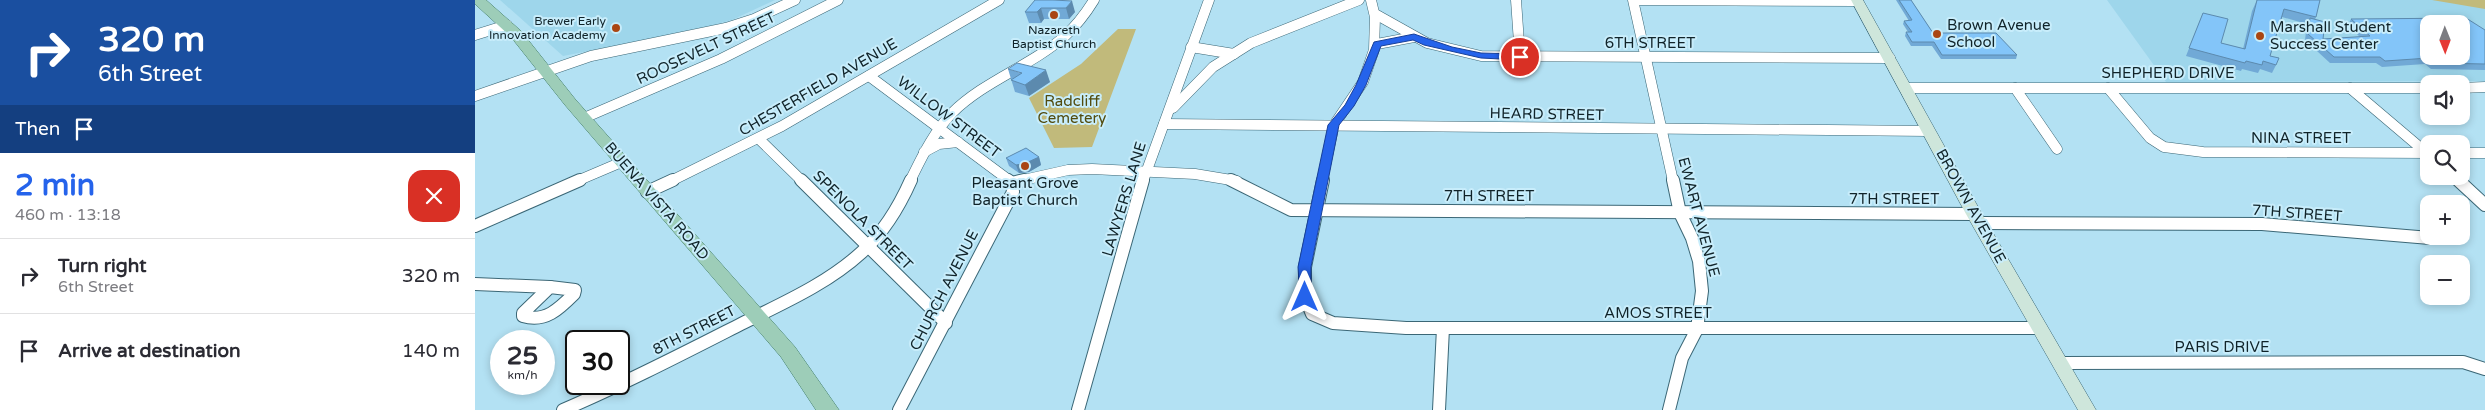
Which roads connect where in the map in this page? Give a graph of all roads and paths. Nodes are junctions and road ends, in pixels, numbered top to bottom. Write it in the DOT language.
graph roads {
  1 [pos="478,0"];
  2 [pos="795,0"];
  3 [pos="838,0"];
  4 [pos="999,0"];
  5 [pos="1094,0"];
  6 [pos="1209,0"];
  7 [pos="1359,0"];
  8 [pos="1371,0"];
  9 [pos="1516,0"];
  10 [pos="1633,0"];
  11 [pos="1858,0"];
  12 [pos="1377,15"];
  13 [pos="507,25"];
  14 [pos="475,35"];
  15 [pos="1414,36"];
  16 [pos="1377,44"];
  17 [pos="1191,47"];
  18 [pos="1234,54"];
  19 [pos="1520,57"];
  20 [pos="1646,58"];
  21 [pos="1890,58"];
  22 [pos="545,71"];
  23 [pos="869,76"];
  24 [pos="1906,88"];
  25 [pos="2015,88"];
  26 [pos="2108,88"];
  27 [pos="2350,88"];
  28 [pos="2420,88"];
  29 [pos="2470,88"];
  30 [pos="2485,88"];
  31 [pos="475,96"];
  32 [pos="584,118"];
  33 [pos="1166,119"];
  34 [pos="1334,125"];
  35 [pos="937,127"];
  36 [pos="1663,130"];
  37 [pos="1929,131"];
  38 [pos="759,139"];
  39 [pos="958,142"];
  40 [pos="2420,147"];
  41 [pos="2057,149"];
  42 [pos="924,152"];
  43 [pos="2470,153"];
  44 [pos="2485,153"];
  45 [pos="2420,154"];
  46 [pos="624,161"];
  47 [pos="1146,172"];
  48 [pos="1012,183"];
  49 [pos="2463,185"];
  50 [pos="647,192"];
  51 [pos="2485,205"];
  52 [pos="1316,211"];
  53 [pos="1680,213"];
  54 [pos="1978,218"];
  55 [pos="475,226"];
  56 [pos="2420,237"];
  57 [pos="869,246"];
  58 [pos="475,284"];
  59 [pos="551,286"];
  60 [pos="757,316"];
  61 [pos="946,323"];
  62 [pos="1443,328"];
  63 [pos="2039,328"];
  64 [pos="1697,330"];
  65 [pos="2061,364"];
  66 [pos="2485,369"];
  67 [pos="563,410"];
  68 [pos="829,410"];
  69 [pos="899,410"];
  70 [pos="1078,410"];
  71 [pos="1439,410"];
  72 [pos="1669,410"];
  73 [pos="2087,410"];
  1 -- 13 [label="main road, BUENA VISTA ROAD"];
  2 -- 22 [label="street, ROOSEVELT STREET"];
  3 -- 32 [label="street, ROOSEVELT STREET"];
  4 -- 23 [label="street, CHESTERFIELD AVENUE"];
  5 -- 35 [label="street"];
  6 -- 17 [label="street, LAWYERS LANE"];
  7 -- 18 [label="street"];
  8 -- 12 [label="street"];
  9 -- 19 [label="street"];
  10 -- 11 [label="street"];
  10 -- 20 [label="street, EWART AVENUE"];
  11 -- 21 [label="street, BROWN AVENUE"];
  12 -- 15 [label="street, 6TH STREET"];
  12 -- 16 [label="street"];
  13 -- 14 [label="street"];
  13 -- 22 [label="main road, BUENA VISTA ROAD"];
  15 -- 16 [label="street"];
  15 -- 19 [label="street, 6TH STREET"];
  16 -- 34 [label="street"];
  17 -- 18 [label="street"];
  17 -- 33 [label="street, LAWYERS LANE"];
  18 -- 33 [label="street"];
  19 -- 20 [label="street, 6TH STREET"];
  20 -- 21 [label="street, 6TH STREET"];
  20 -- 36 [label="street, EWART AVENUE"];
  21 -- 24 [label="street, BROWN AVENUE"];
  22 -- 31 [label="street, ROOSEVELT STREET"];
  22 -- 32 [label="main road, BUENA VISTA ROAD"];
  23 -- 35 [label="street, WILLOW STREET"];
  23 -- 38 [label="street, CHESTERFIELD AVENUE"];
  24 -- 25 [label="street, SHEPHERD DRIVE"];
  24 -- 37 [label="street, BROWN AVENUE"];
  25 -- 26 [label="street, SHEPHERD DRIVE"];
  25 -- 41 [label="street"];
  26 -- 27 [label="street, SHEPHERD DRIVE"];
  26 -- 45 [label="street, NINA STREET"];
  27 -- 28 [label="street, SHEPHERD DRIVE"];
  27 -- 40 [label="street"];
  29 -- 30 [label="street"];
  32 -- 46 [label="main road, BUENA VISTA ROAD"];
  33 -- 34 [label="street, HEARD STREET"];
  33 -- 47 [label="street, LAWYERS LANE"];
  34 -- 36 [label="street, HEARD STREET"];
  34 -- 52 [label="street"];
  35 -- 39 [label="street, WILLOW STREET"];
  35 -- 42 [label="street, 8TH STREET"];
  36 -- 37 [label="street, HEARD STREET"];
  36 -- 53 [label="street, EWART AVENUE"];
  37 -- 54 [label="street, BROWN AVENUE"];
  38 -- 50 [label="street, CHESTERFIELD AVENUE"];
  38 -- 57 [label="street, SPENOLA STREET"];
  39 -- 42 [label="street"];
  39 -- 48 [label="street, WILLOW STREET"];
  42 -- 57 [label="street, 8TH STREET"];
  43 -- 44 [label="street"];
  46 -- 50 [label="main road, BUENA VISTA ROAD"];
  46 -- 55 [label="street"];
  47 -- 48 [label="street, 7TH STREET"];
  47 -- 52 [label="street, 7TH STREET"];
  47 -- 70 [label="street, LAWYERS LANE"];
  48 -- 61 [label="street, CHURCH AVENUE"];
  49 -- 51 [label="street"];
  50 -- 60 [label="main road, BUENA VISTA ROAD"];
  52 -- 53 [label="street, 7TH STREET"];
  52 -- 62 [label="street, AMOS STREET"];
  53 -- 54 [label="street, 7TH STREET"];
  53 -- 64 [label="street, EWART AVENUE"];
  54 -- 56 [label="street, 7TH STREET"];
  54 -- 63 [label="street, BROWN AVENUE"];
  57 -- 60 [label="street, 8TH STREET"];
  57 -- 61 [label="street, SPENOLA STREET"];
  58 -- 59 [label="street"];
  60 -- 67 [label="street, 8TH STREET"];
  60 -- 68 [label="main road, BUENA VISTA ROAD"];
  61 -- 69 [label="street, CHURCH AVENUE"];
  62 -- 64 [label="street, AMOS STREET"];
  62 -- 71 [label="street"];
  63 -- 64 [label="street, AMOS STREET"];
  63 -- 65 [label="street, BROWN AVENUE"];
  64 -- 72 [label="street, EWART AVENUE"];
  65 -- 66 [label="street, PARIS DRIVE"];
  65 -- 73 [label="street, BROWN AVENUE"];
}
